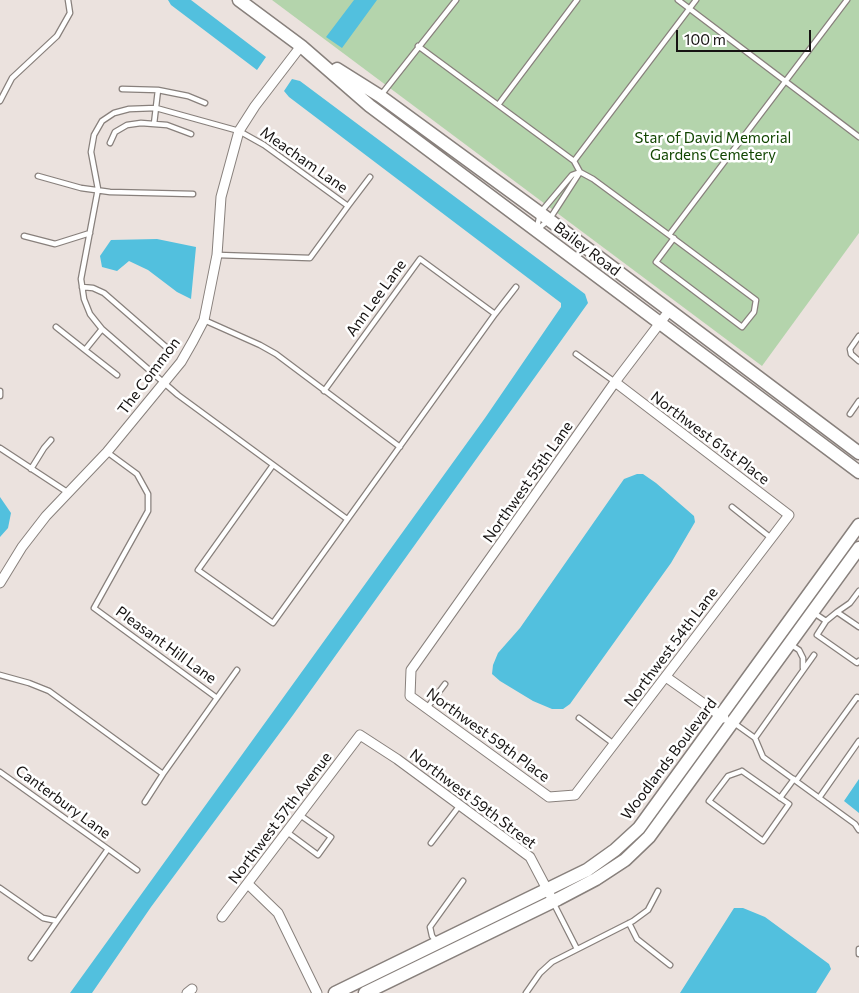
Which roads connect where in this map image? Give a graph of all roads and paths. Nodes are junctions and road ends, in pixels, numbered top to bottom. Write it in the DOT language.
graph roads {
  1 [pos="68,0"];
  2 [pos="239,0"];
  3 [pos="456,0"];
  4 [pos="577,0"];
  5 [pos="678,0"];
  6 [pos="696,0"];
  7 [pos="847,0"];
  8 [pos="690,9"];
  9 [pos="301,46"];
  10 [pos="418,46"];
  11 [pos="785,81"];
  12 [pos="122,90"];
  13 [pos="158,90"];
  14 [pos="380,96"];
  15 [pos="0,101"];
  16 [pos="205,103"];
  17 [pos="498,105"];
  18 [pos="156,108"];
  19 [pos="154,124"];
  20 [pos="238,131"];
  21 [pos="191,134"];
  22 [pos="859,137"];
  23 [pos="110,143"];
  24 [pos="574,162"];
  25 [pos="580,172"];
  26 [pos="38,176"];
  27 [pos="370,177"];
  28 [pos="98,189"];
  29 [pos="193,194"];
  30 [pos="348,206"];
  31 [pos="545,217"];
  32 [pos="536,231"];
  33 [pos="90,233"];
  34 [pos="669,235"];
  35 [pos="24,236"];
  36 [pos="674,238"];
  37 [pos="217,255"];
  38 [pos="516,287"];
  39 [pos="82,288"];
  40 [pos="670,311"];
  41 [pos="495,314"];
  42 [pos="204,320"];
  43 [pos="660,323"];
  44 [pos="56,327"];
  45 [pos="102,329"];
  46 [pos="859,336"];
  47 [pos="166,347"];
  48 [pos="85,350"];
  49 [pos="576,354"];
  50 [pos="859,361"];
  51 [pos="117,375"];
  52 [pos="615,382"];
  53 [pos="164,383"];
  54 [pos="0,391"];
  55 [pos="324,391"];
  56 [pos="0,396"];
  57 [pos="859,401"];
  58 [pos="850,414"];
  59 [pos="51,440"];
  60 [pos="400,447"];
  61 [pos="0,448"];
  62 [pos="107,452"];
  63 [pos="859,453"];
  64 [pos="273,465"];
  65 [pos="32,470"];
  66 [pos="859,472"];
  67 [pos="67,492"];
  68 [pos="732,507"];
  69 [pos="789,515"];
  70 [pos="347,519"];
  71 [pos="859,525"];
  72 [pos="771,538"];
  73 [pos="859,548"];
  74 [pos="0,583"];
  75 [pos="859,591"];
  76 [pos="813,612"];
  77 [pos="838,612"];
  78 [pos="826,621"];
  79 [pos="859,627"];
  80 [pos="790,644"];
  81 [pos="814,655"];
  82 [pos="859,661"];
  83 [pos="803,669"];
  84 [pos="237,670"];
  85 [pos="411,670"];
  86 [pos="0,675"];
  87 [pos="666,677"];
  88 [pos="445,684"];
  89 [pos="217,698"];
  90 [pos="859,698"];
  91 [pos="427,708"];
  92 [pos="722,716"];
  93 [pos="579,718"];
  94 [pos="733,724"];
  95 [pos="360,735"];
  96 [pos="755,738"];
  97 [pos="859,741"];
  98 [pos="614,744"];
  99 [pos="0,772"];
  100 [pos="163,774"];
  101 [pos="795,780"];
  102 [pos="575,795"];
  103 [pos="780,798"];
  104 [pos="819,798"];
  105 [pos="145,802"];
  106 [pos="460,805"];
  107 [pos="300,815"];
  108 [pos="859,830"];
  109 [pos="288,832"];
  110 [pos="431,843"];
  111 [pos="108,849"];
  112 [pos="137,870"];
  113 [pos="464,880"];
  114 [pos="248,884"];
  115 [pos="0,888"];
  116 [pos="547,889"];
  117 [pos="658,891"];
  118 [pos="553,901"];
  119 [pos="222,917"];
  120 [pos="57,921"];
  121 [pos="629,923"];
  122 [pos="438,943"];
  123 [pos="577,949"];
  124 [pos="859,949"];
  125 [pos="859,954"];
  126 [pos="31,958"];
  127 [pos="670,965"];
  128 [pos="318,993"];
  129 [pos="335,993"];
  130 [pos="365,993"];
  131 [pos="526,993"];
  1 -- 15 [label="lane"];
  2 -- 9 [label="street, Bailey Road"];
  3 -- 10 [label="lane"];
  4 -- 17 [label="lane"];
  5 -- 8 [label="lane"];
  6 -- 8 [label="lane"];
  7 -- 11 [label="lane"];
  8 -- 11 [label="lane"];
  8 -- 24 [label="lane"];
  9 -- 14 [label="street, Bailey Road"];
  9 -- 20 [label="street, The Common"];
  9 -- 32 [label="street, Bailey Road"];
  10 -- 14 [label="lane"];
  10 -- 17 [label="lane"];
  11 -- 22 [label="lane"];
  11 -- 34 [label="lane"];
  12 -- 13 [label="lane"];
  13 -- 16 [label="lane"];
  13 -- 18 [label="lane"];
  14 -- 31 [label="street, Bailey Road"];
  17 -- 24 [label="lane"];
  18 -- 19 [label="lane"];
  18 -- 20 [label="lane, Meacham Lane"];
  18 -- 28 [label="lane, Meacham Lane"];
  19 -- 21 [label="lane"];
  19 -- 23 [label="lane"];
  20 -- 30 [label="lane, Meacham Lane"];
  20 -- 37 [label="street, The Common"];
  24 -- 25 [label="lane"];
  25 -- 31 [label="lane"];
  25 -- 31 [label="lane"];
  25 -- 34 [label="lane"];
  26 -- 28 [label="lane"];
  27 -- 30 [label="lane"];
  28 -- 29 [label="lane"];
  28 -- 33 [label="lane, Meacham Lane"];
  30 -- 37 [label="lane, Meacham Lane"];
  31 -- 32 [label="lane"];
  31 -- 32 [label="lane"];
  31 -- 40 [label="street, Bailey Road"];
  32 -- 43 [label="street, Bailey Road"];
  33 -- 35 [label="lane"];
  33 -- 39 [label="lane, Meacham Lane"];
  34 -- 36 [label="lane"];
  36 -- 36 [label="lane"];
  37 -- 42 [label="street, The Common"];
  38 -- 41 [label="lane"];
  39 -- 45 [label="lane"];
  39 -- 47 [label="lane"];
  40 -- 43 [label="street, Northwest 55th Lane"];
  40 -- 63 [label="street, Bailey Road"];
  41 -- 55 [label="lane, Ann Lee Lane"];
  41 -- 60 [label="lane"];
  42 -- 53 [label="street, The Common"];
  42 -- 55 [label="lane"];
  43 -- 52 [label="street, Northwest 55th Lane"];
  43 -- 66 [label="street, Bailey Road"];
  44 -- 48 [label="lane"];
  45 -- 48 [label="lane"];
  45 -- 53 [label="lane"];
  46 -- 50 [label="lane"];
  48 -- 51 [label="lane"];
  49 -- 52 [label="lane"];
  52 -- 69 [label="street, Northwest 61st Place"];
  52 -- 85 [label="street, Northwest 55th Lane"];
  53 -- 62 [label="street, The Common"];
  53 -- 64 [label="lane"];
  54 -- 56 [label="lane"];
  55 -- 60 [label="lane"];
  57 -- 58 [label="lane"];
  59 -- 65 [label="lane"];
  60 -- 70 [label="lane"];
  61 -- 65 [label="lane"];
  62 -- 67 [label="street, The Common"];
  62 -- 89 [label="lane, Pleasant Hill Lane"];
  64 -- 70 [label="lane"];
  64 -- 70 [label="lane"];
  65 -- 67 [label="lane"];
  67 -- 74 [label="street, The Common"];
  68 -- 72 [label="lane"];
  69 -- 72 [label="street, Northwest 54th Lane"];
  71 -- 92 [label="street, Woodlands Boulevard"];
  72 -- 87 [label="street, Northwest 54th Lane"];
  73 -- 76 [label="street, Woodlands Boulevard"];
  75 -- 77 [label="lane"];
  76 -- 78 [label="lane"];
  76 -- 80 [label="street, Woodlands Boulevard"];
  77 -- 78 [label="lane"];
  77 -- 79 [label="lane"];
  78 -- 82 [label="lane"];
  80 -- 83 [label="lane"];
  80 -- 94 [label="street, Woodlands Boulevard"];
  81 -- 83 [label="lane"];
  83 -- 96 [label="lane"];
  84 -- 89 [label="lane"];
  85 -- 91 [label="street, Northwest 59th Place"];
  86 -- 100 [label="lane"];
  87 -- 92 [label="street"];
  87 -- 98 [label="street, Northwest 54th Lane"];
  88 -- 91 [label="lane"];
  89 -- 100 [label="lane, Pleasant Hill Lane"];
  90 -- 101 [label="lane"];
  91 -- 102 [label="street, Northwest 59th Place"];
  92 -- 94 [label="street"];
  92 -- 116 [label="street, Woodlands Boulevard"];
  93 -- 98 [label="lane"];
  94 -- 96 [label="lane"];
  94 -- 118 [label="street, Woodlands Boulevard"];
  95 -- 106 [label="street, Northwest 59th Street"];
  95 -- 107 [label="street, Northwest 57th Avenue"];
  96 -- 101 [label="lane"];
  97 -- 104 [label="lane"];
  98 -- 102 [label="street, Northwest 54th Lane"];
  99 -- 111 [label="lane, Canterbury Lane"];
  100 -- 105 [label="lane, Pleasant Hill Lane"];
  101 -- 103 [label="lane"];
  101 -- 104 [label="lane"];
  103 -- 103 [label="lane"];
  104 -- 108 [label="lane"];
  106 -- 110 [label="lane"];
  106 -- 116 [label="street, Northwest 59th Street"];
  107 -- 109 [label="street, Northwest 57th Avenue"];
  107 -- 109 [label="lane"];
  109 -- 114 [label="street, Northwest 57th Avenue"];
  111 -- 112 [label="lane"];
  111 -- 120 [label="lane, Canterbury Lane"];
  113 -- 122 [label="lane"];
  114 -- 119 [label="street, Northwest 57th Avenue"];
  114 -- 128 [label="street"];
  115 -- 120 [label="lane"];
  116 -- 118 [label="street, Northwest 59th Street"];
  116 -- 122 [label="street, Woodlands Boulevard"];
  117 -- 121 [label="lane"];
  118 -- 123 [label="lane"];
  118 -- 130 [label="street, Woodlands Boulevard"];
  120 -- 126 [label="lane, Canterbury Lane"];
  121 -- 123 [label="lane"];
  121 -- 127 [label="lane"];
  122 -- 129 [label="street, Woodlands Boulevard"];
  123 -- 131 [label="lane"];
  124 -- 125 [label="lane"];
}
